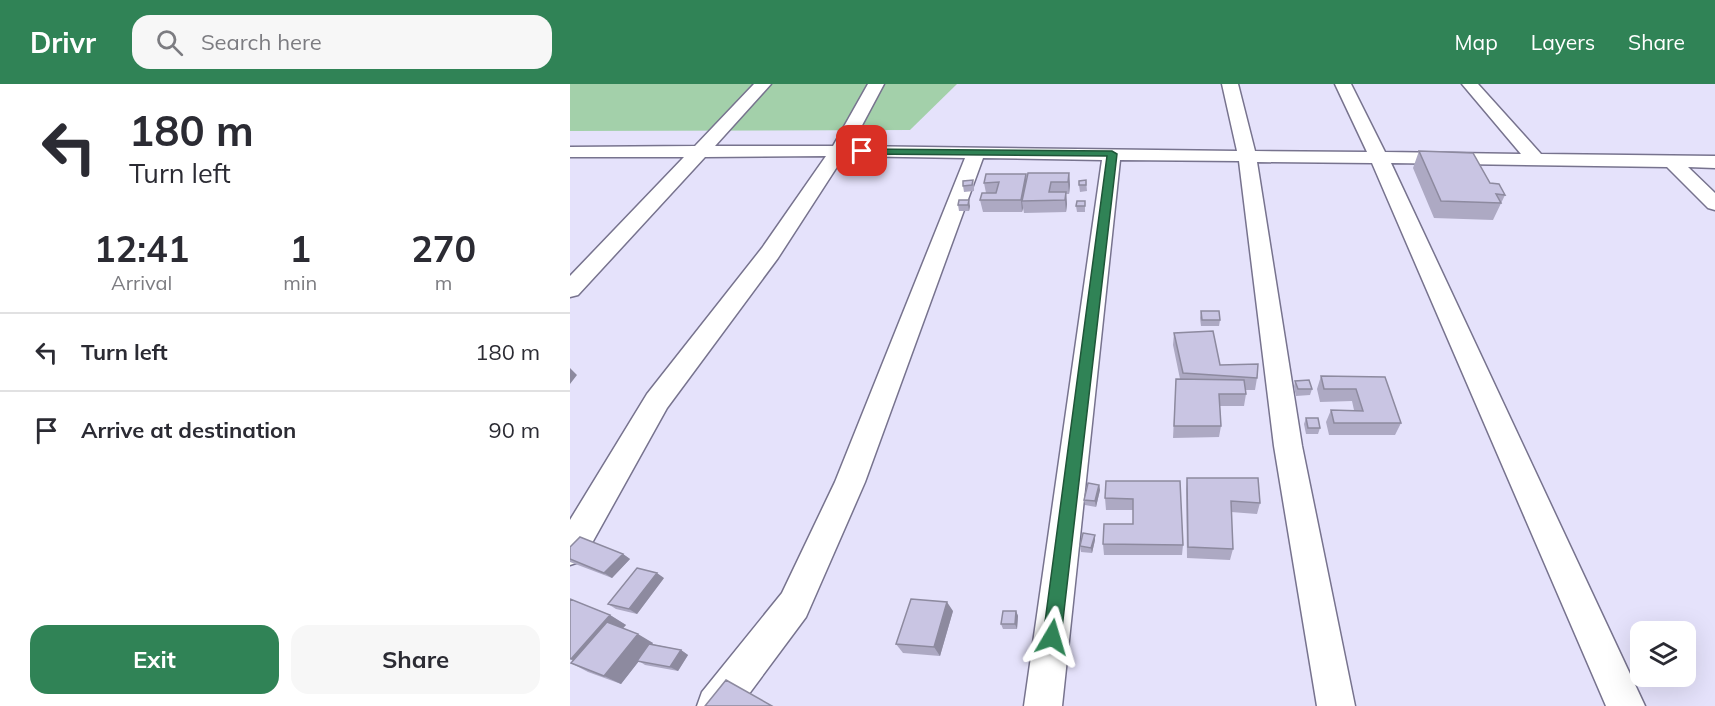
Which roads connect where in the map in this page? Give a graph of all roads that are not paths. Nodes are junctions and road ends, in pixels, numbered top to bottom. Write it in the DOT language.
graph roads {
  1 [pos="763,84"];
  2 [pos="876,84"];
  3 [pos="1230,84"];
  4 [pos="1343,84"];
  5 [pos="1470,84"];
  6 [pos="839,151"];
  7 [pos="570,152"];
  8 [pos="701,152"];
  9 [pos="976,152"];
  10 [pos="1112,154"];
  11 [pos="1247,156"];
  12 [pos="1379,158"];
  13 [pos="1535,159"];
  14 [pos="1671,161"];
  15 [pos="1715,162"];
  16 [pos="1715,204"];
  17 [pos="570,290"];
  18 [pos="570,550"];
  19 [pos="716,706"];
  20 [pos="1043,706"];
  21 [pos="1336,706"];
  22 [pos="1626,706"];
  1 -- 8 [label="street"];
  2 -- 6 [label="street"];
  3 -- 11 [label="street"];
  4 -- 12 [label="street"];
  5 -- 13 [label="street"];
  6 -- 8 [label="street"];
  6 -- 9 [label="street"];
  6 -- 18 [label="street"];
  7 -- 8 [label="street"];
  8 -- 17 [label="street"];
  9 -- 10 [label="street"];
  9 -- 19 [label="street"];
  10 -- 11 [label="street"];
  10 -- 20 [label="street"];
  11 -- 12 [label="street"];
  11 -- 21 [label="street"];
  12 -- 13 [label="street"];
  12 -- 22 [label="street"];
  13 -- 14 [label="street"];
  14 -- 15 [label="street"];
  14 -- 16 [label="street"];
}
